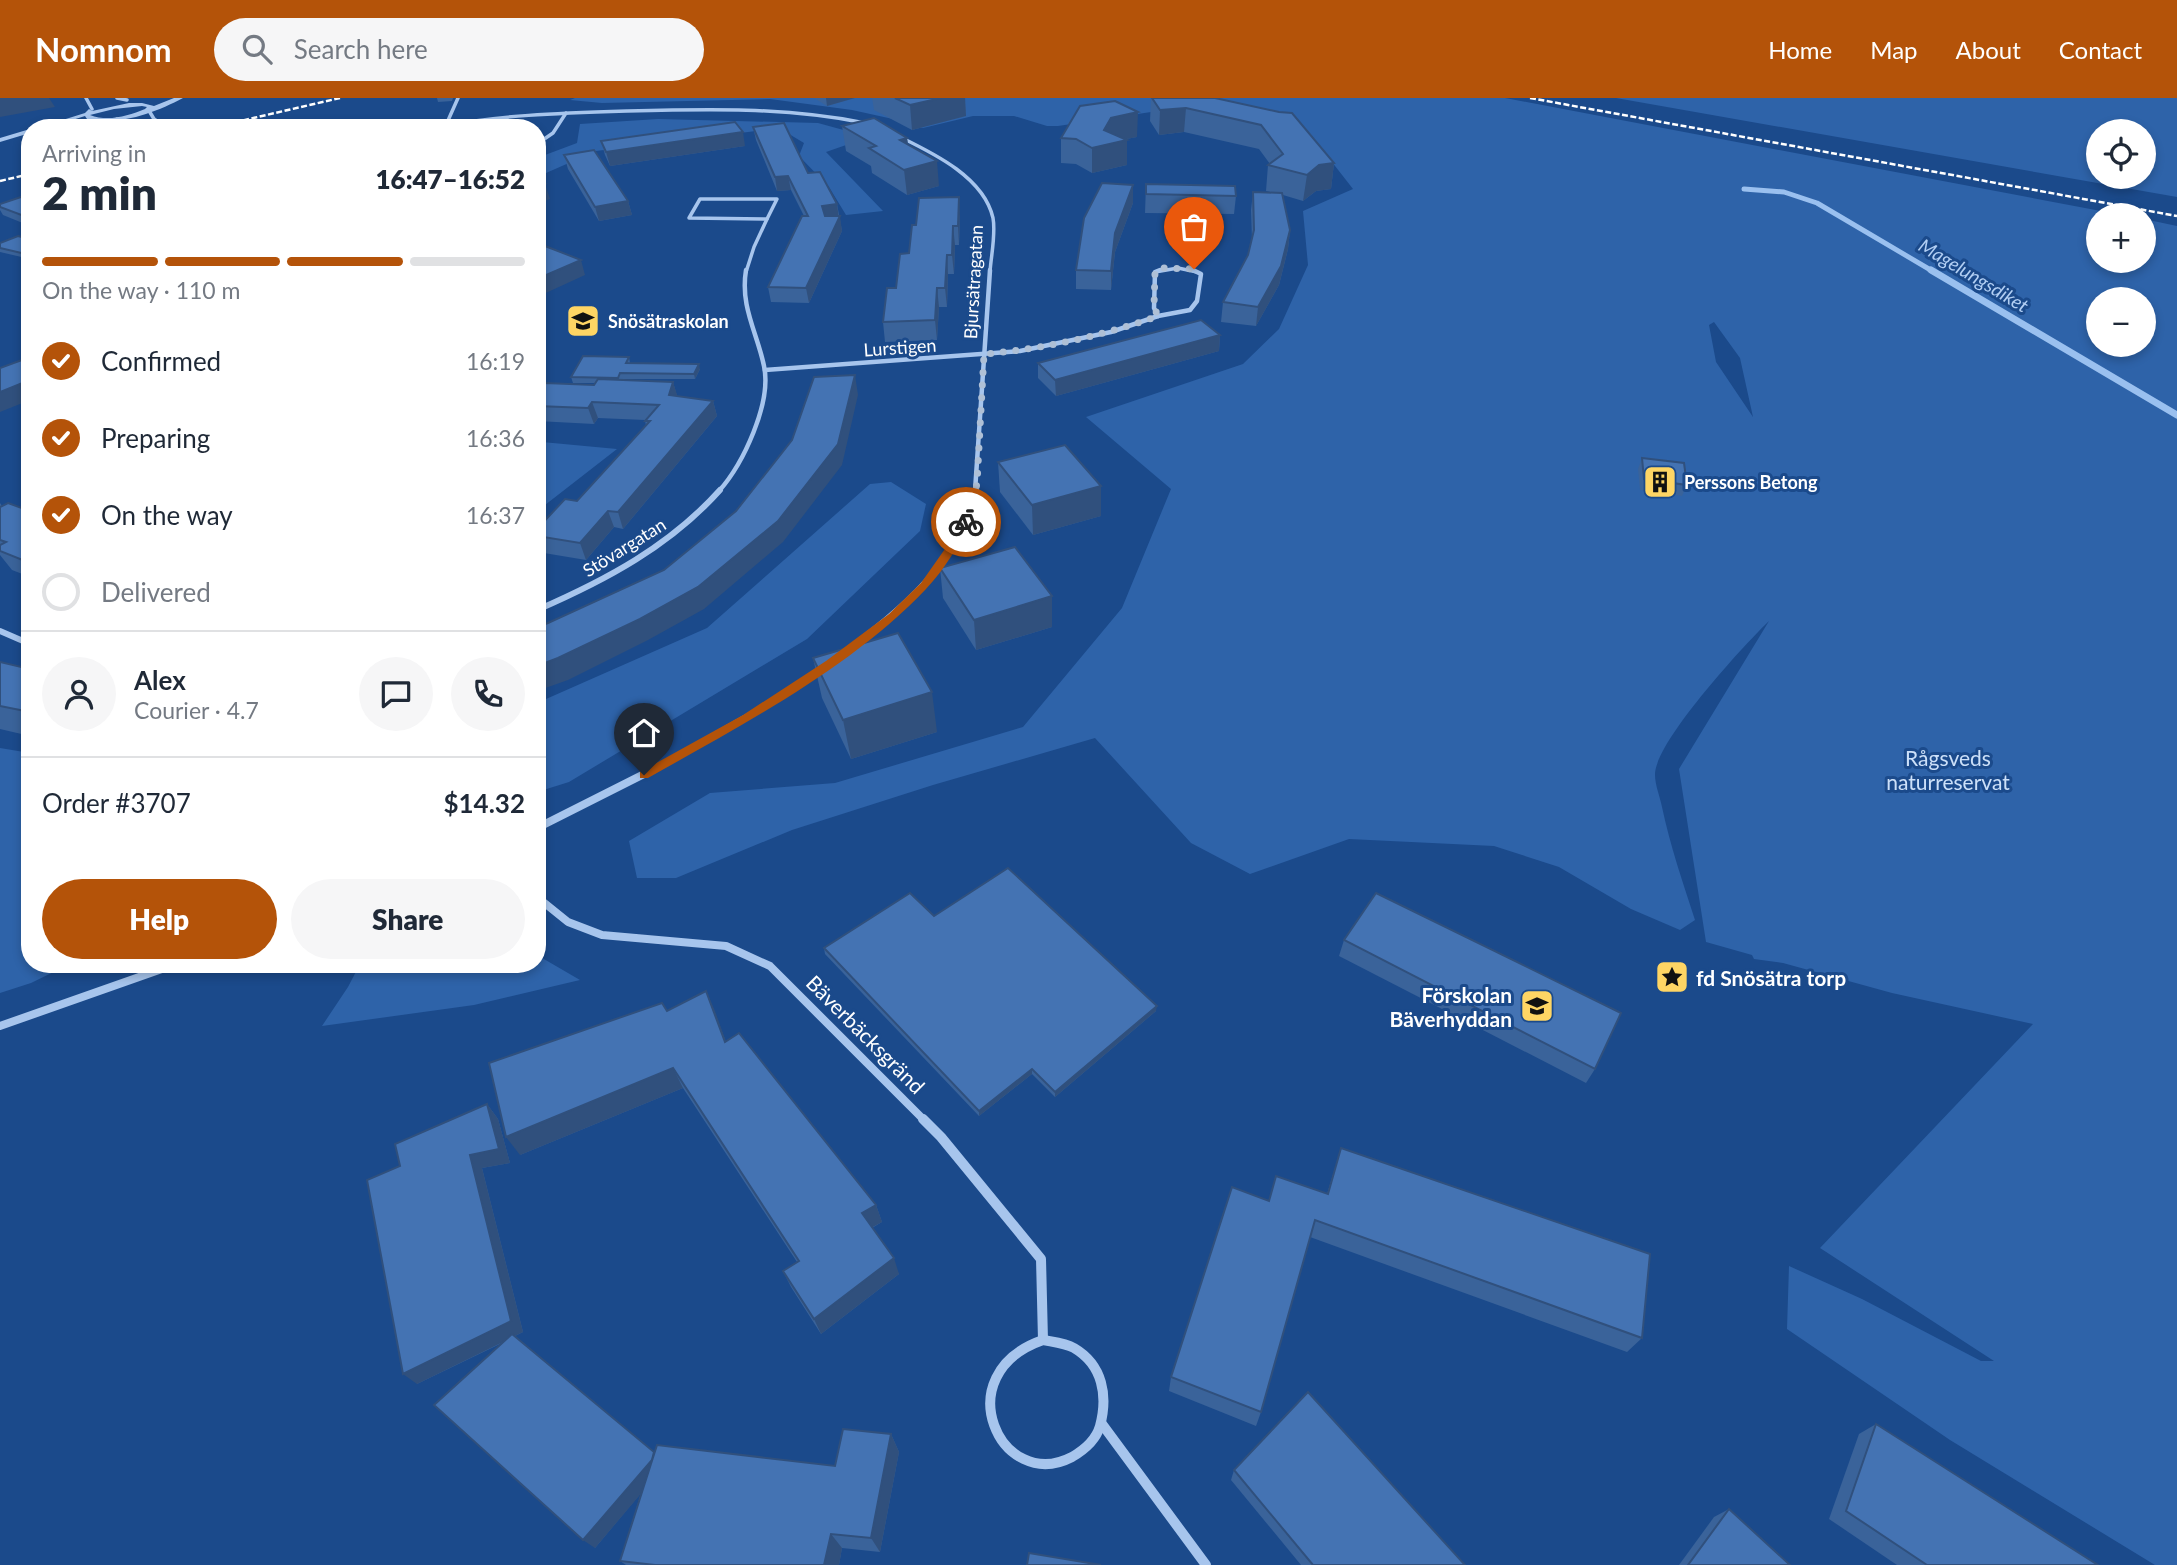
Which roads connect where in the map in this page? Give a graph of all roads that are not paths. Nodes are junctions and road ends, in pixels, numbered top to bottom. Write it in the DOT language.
graph roads {
  1 [pos="86,98"];
  2 [pos="117,98"];
  3 [pos="147,98"];
  4 [pos="180,98"];
  5 [pos="458,98"];
  6 [pos="127,100"];
  7 [pos="137,100"];
  8 [pos="91,110"];
  9 [pos="148,110"];
  10 [pos="566,113"];
  11 [pos="66,119"];
  12 [pos="92,119"];
  13 [pos="117,119"];
  14 [pos="154,119"];
  15 [pos="449,119"];
  16 [pos="478,119"];
  17 [pos="876,127"];
  18 [pos="21,136"];
  19 [pos="898,136"];
  20 [pos="546,138"];
  21 [pos="0,142"];
  22 [pos="768,219"];
  23 [pos="1158,316"];
  24 [pos="984,354"];
  25 [pos="765,370"];
  26 [pos="546,606"];
  27 [pos="0,631"];
  28 [pos="21,640"];
  29 [pos="840,655"];
  30 [pos="830,663"];
  31 [pos="546,823"];
  32 [pos="546,904"];
  33 [pos="150,973"];
  34 [pos="0,1026"];
  35 [pos="1043,1340"];
  36 [pos="1102,1424"];
  37 [pos="1206,1565"];
  1 -- 8 [label="street"];
  2 -- 6 [label="street"];
  3 -- 7 [label="street"];
  4 -- 9 [label="street"];
  5 -- 15 [label="street"];
  6 -- 7 [label="street"];
  6 -- 8 [label="street"];
  7 -- 9 [label="street"];
  8 -- 11 [label="street"];
  8 -- 12 [label="street"];
  9 -- 13 [label="street"];
  9 -- 14 [label="street"];
  10 -- 16 [label="street"];
  10 -- 17 [label="street"];
  10 -- 20 [label="street"];
  18 -- 21 [label="street"];
  19 -- 24 [label="street, Bjursätragatan"];
  22 -- 22 [label="street"];
  22 -- 25 [label="street, Stövargatan"];
  23 -- 23 [label="street, Lurstigen"];
  23 -- 24 [label="street, Lurstigen"];
  24 -- 25 [label="street, Lurstigen"];
  24 -- 29 [label="street, Bjursätragatan"];
  25 -- 26 [label="street, Stövargatan"];
  27 -- 28 [label="street"];
  30 -- 31 [label="street"];
  32 -- 35 [label="street, Bäverbäcksgränd"];
  33 -- 34 [label="street"];
  35 -- 36 [label="street"];
  35 -- 36 [label="street"];
  36 -- 37 [label="street"];
}
